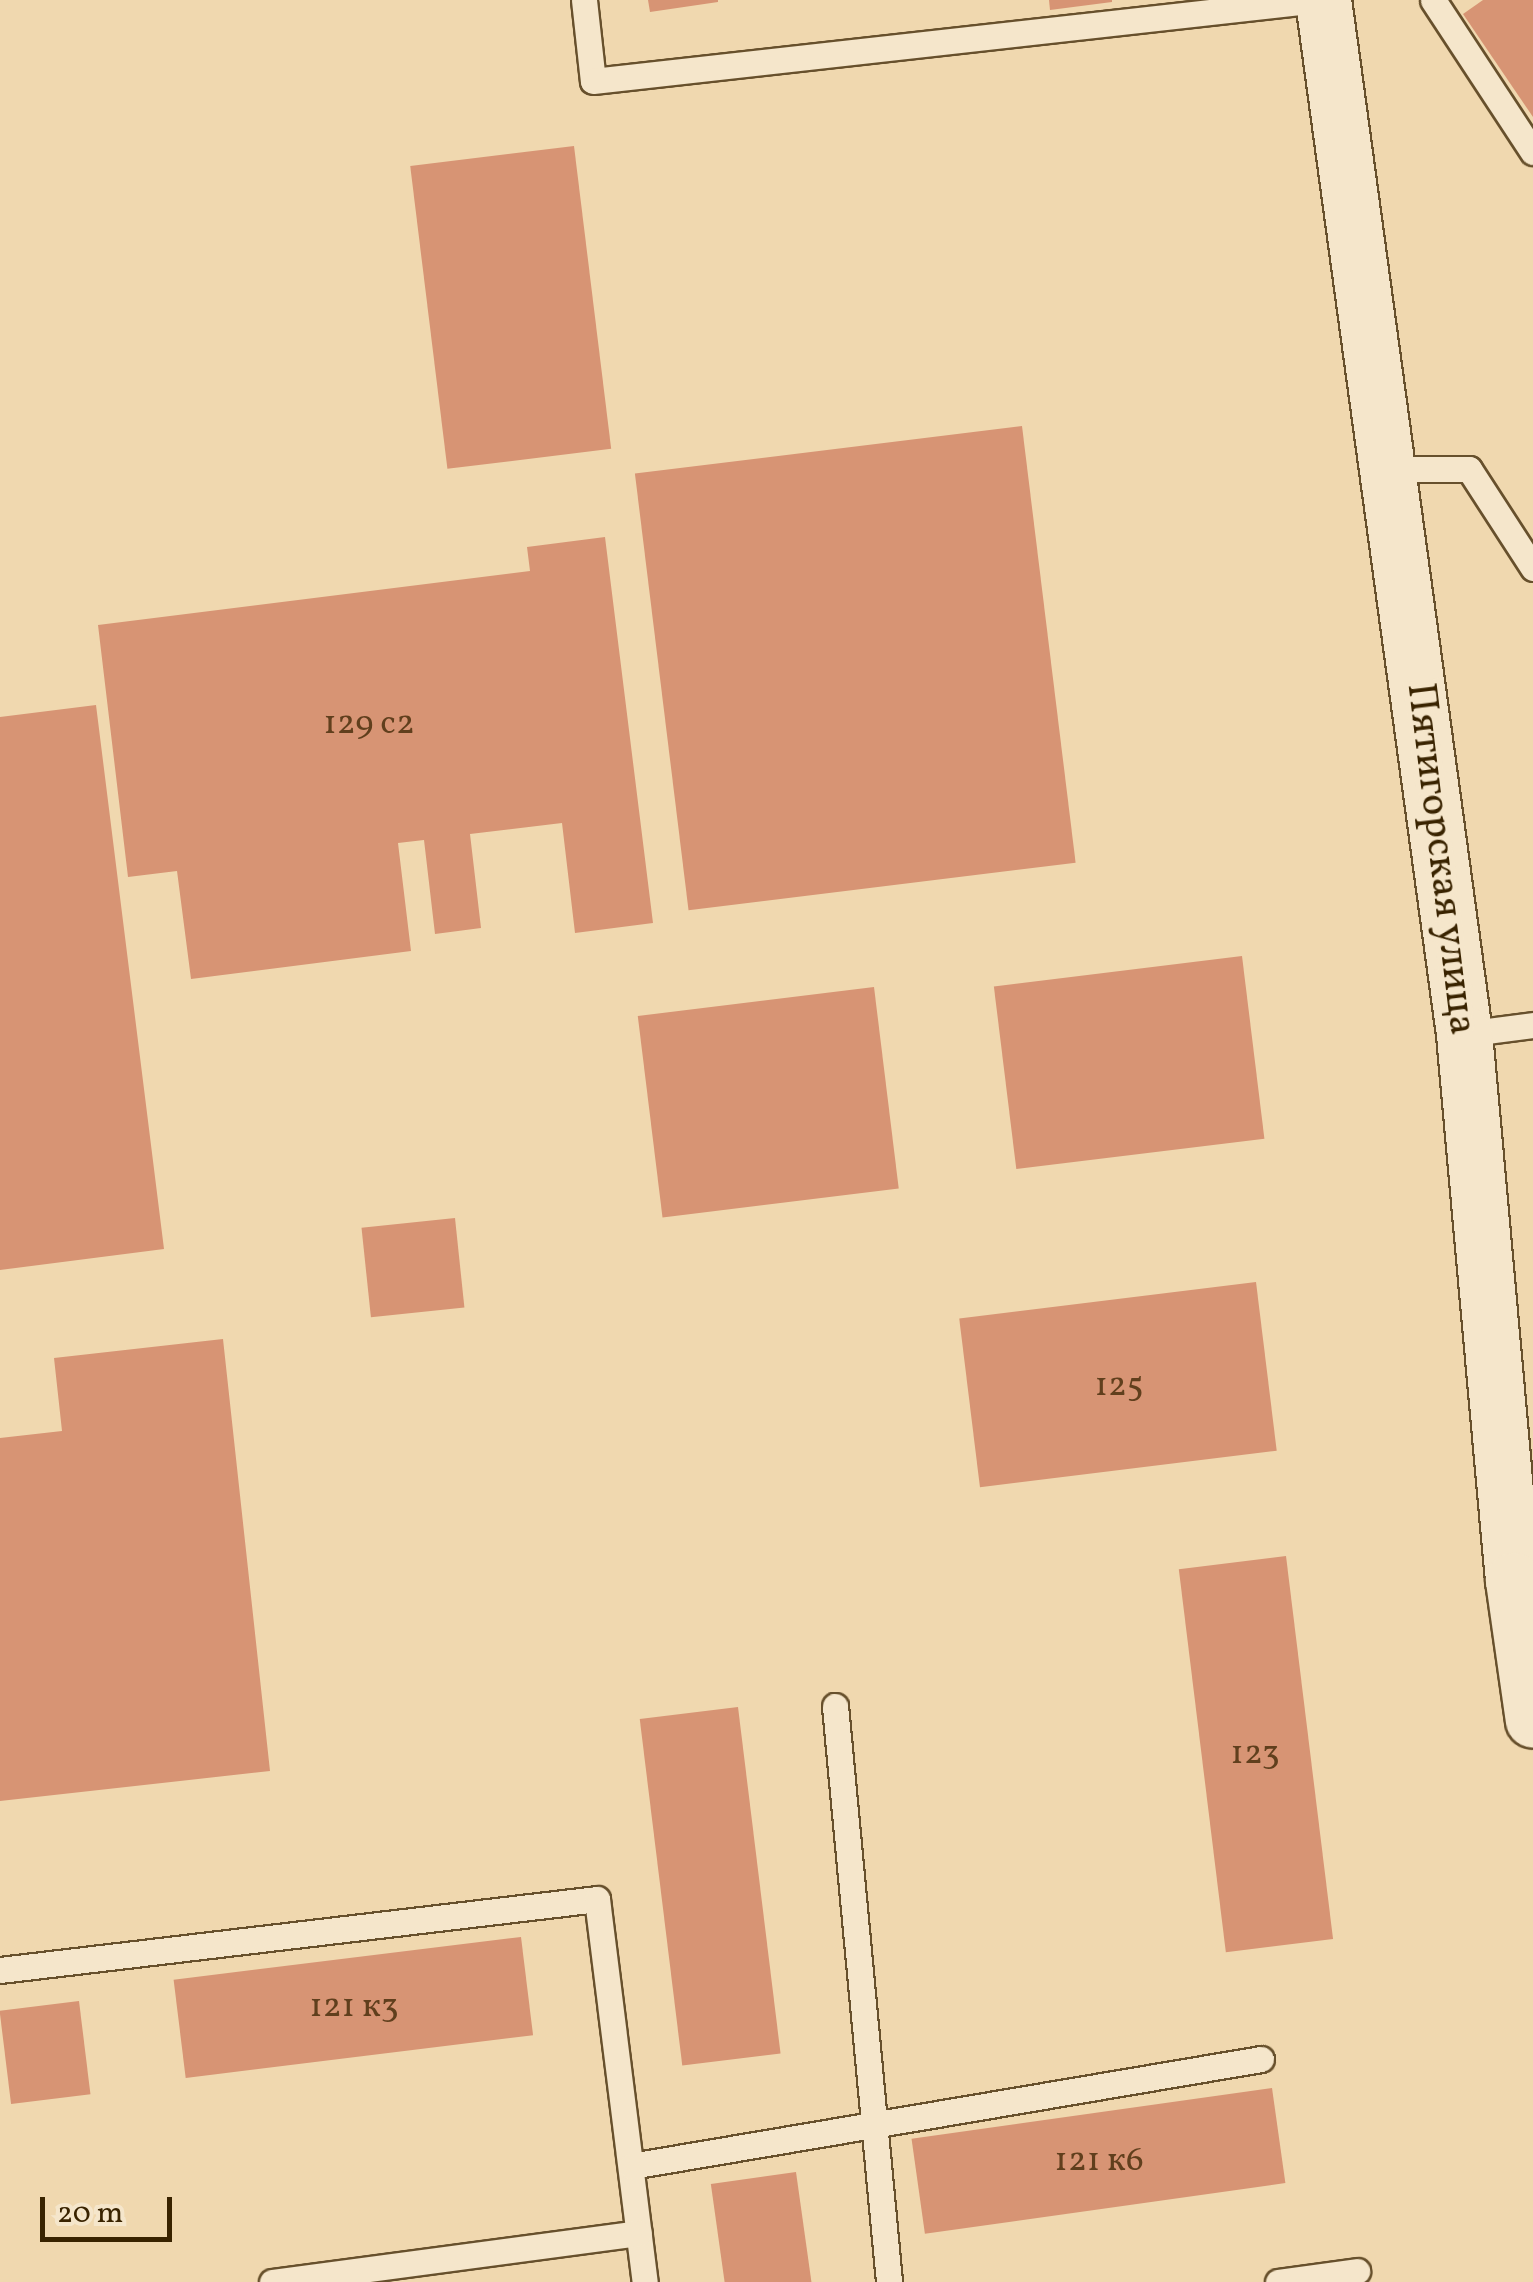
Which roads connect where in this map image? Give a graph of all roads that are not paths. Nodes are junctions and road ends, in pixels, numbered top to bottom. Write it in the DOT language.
graph roads {
  1 [pos="584,0"];
  2 [pos="1320,0"];
  3 [pos="1433,0"];
  4 [pos="1533,152"];
  5 [pos="1388,468"];
  6 [pos="1533,568"];
  7 [pos="1533,1025"];
  8 [pos="1464,1034"];
  9 [pos="1523,1578"];
  10 [pos="835,1706"];
  11 [pos="1533,1720"];
  12 [pos="0,1970"];
  13 [pos="1260,2059"];
  14 [pos="871,2125"];
  15 [pos="631,2166"];
  16 [pos="639,2233"];
  17 [pos="1357,2271"];
  18 [pos="272,2282"];
  19 [pos="645,2282"];
  20 [pos="889,2282"];
  21 [pos="1278,2282"];
  1 -- 2 [label="lane"];
  2 -- 5 [label="main road, Пятигорская улица"];
  3 -- 4 [label="lane"];
  5 -- 6 [label="lane"];
  5 -- 8 [label="main road, Пятигорская улица"];
  7 -- 8 [label="lane"];
  8 -- 9 [label="main road, Пятигорская улица"];
  9 -- 11 [label="main road, Пятигорская улица"];
  10 -- 14 [label="lane"];
  12 -- 15 [label="lane"];
  13 -- 14 [label="lane"];
  14 -- 15 [label="lane"];
  14 -- 20 [label="lane"];
  15 -- 16 [label="lane"];
  16 -- 18 [label="lane"];
  16 -- 19 [label="lane"];
  17 -- 21 [label="lane"];
}
